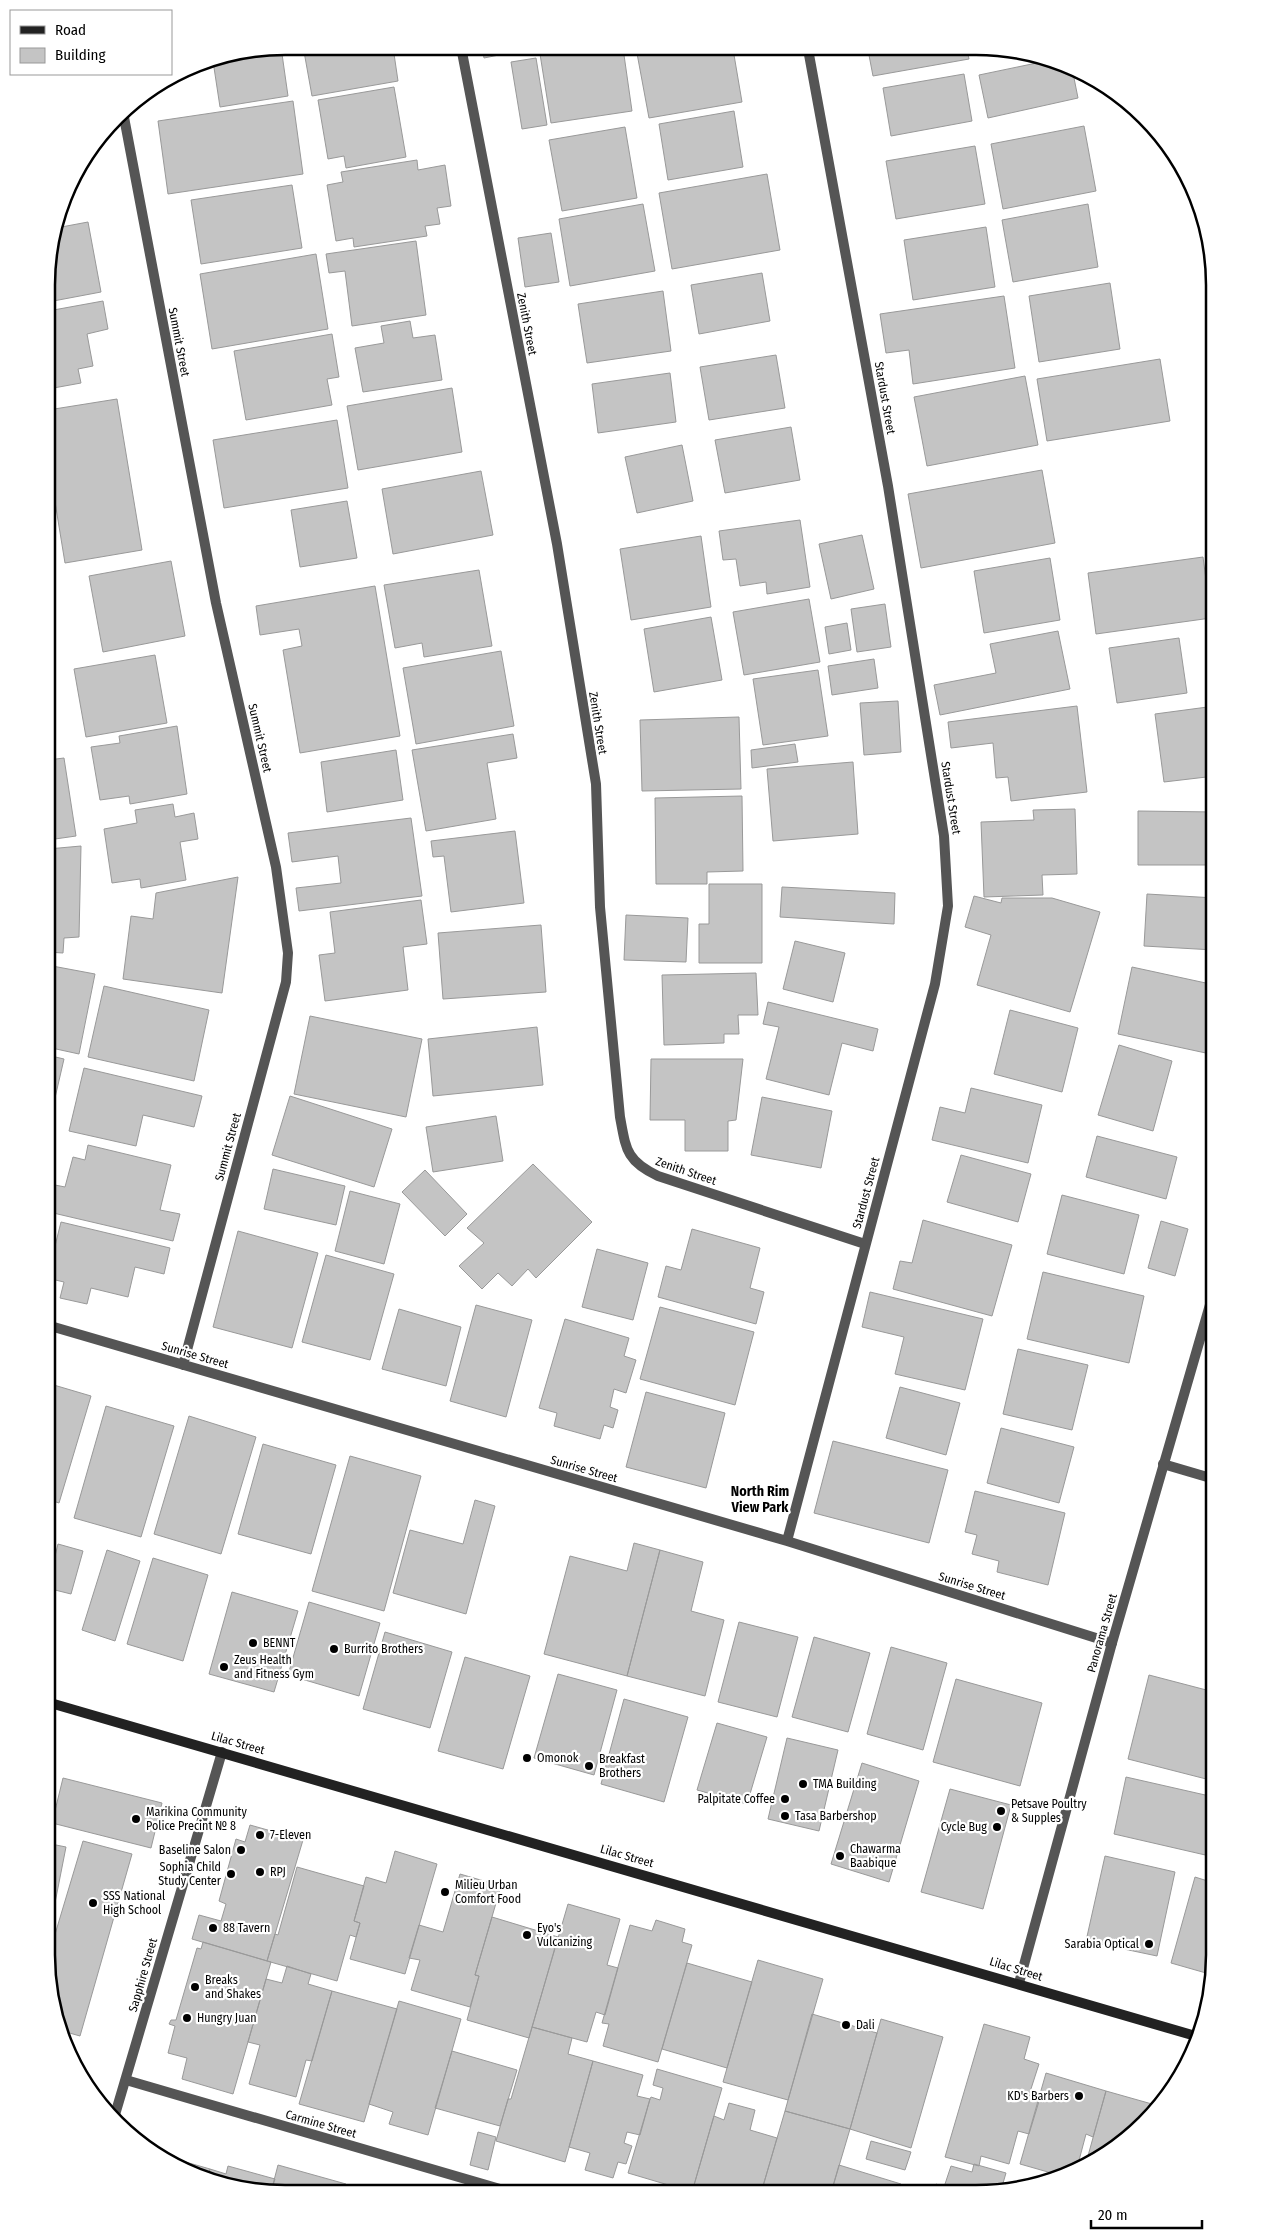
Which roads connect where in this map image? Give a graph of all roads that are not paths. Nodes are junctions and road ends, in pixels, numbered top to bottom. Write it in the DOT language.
graph roads {
  1 [pos="463,55"];
  2 [pos="809,55"];
  3 [pos="124,120"];
  4 [pos="866,1244"];
  5 [pos="1206,1318"];
  6 [pos="55,1327"];
  7 [pos="183,1364"];
  8 [pos="1163,1464"];
  9 [pos="1206,1477"];
  10 [pos="787,1541"];
  11 [pos="1112,1643"];
  12 [pos="55,1705"];
  13 [pos="222,1752"];
  14 [pos="1018,1983"];
  15 [pos="1192,2035"];
  16 [pos="126,2080"];
  17 [pos="116,2111"];
  18 [pos="486,2185"];
  1 -- 4 [label="street, Zenith Street"];
  2 -- 4 [label="street, Stardust Street"];
  3 -- 7 [label="street, Summit Street"];
  4 -- 10 [label="street, Stardust Street"];
  5 -- 8 [label="street, Panorama Street"];
  6 -- 7 [label="street, Sunrise Street"];
  7 -- 10 [label="street, Sunrise Street"];
  8 -- 9 [label="street"];
  8 -- 11 [label="street, Panorama Street"];
  10 -- 11 [label="street, Sunrise Street"];
  11 -- 14 [label="street, Panorama Street"];
  12 -- 13 [label="main road, Lilac Street"];
  13 -- 14 [label="main road, Lilac Street"];
  13 -- 16 [label="street, Sapphire Street"];
  14 -- 15 [label="main road, Lilac Street"];
  16 -- 17 [label="street, Sapphire Street"];
  16 -- 18 [label="street, Carmine Street"];
}
